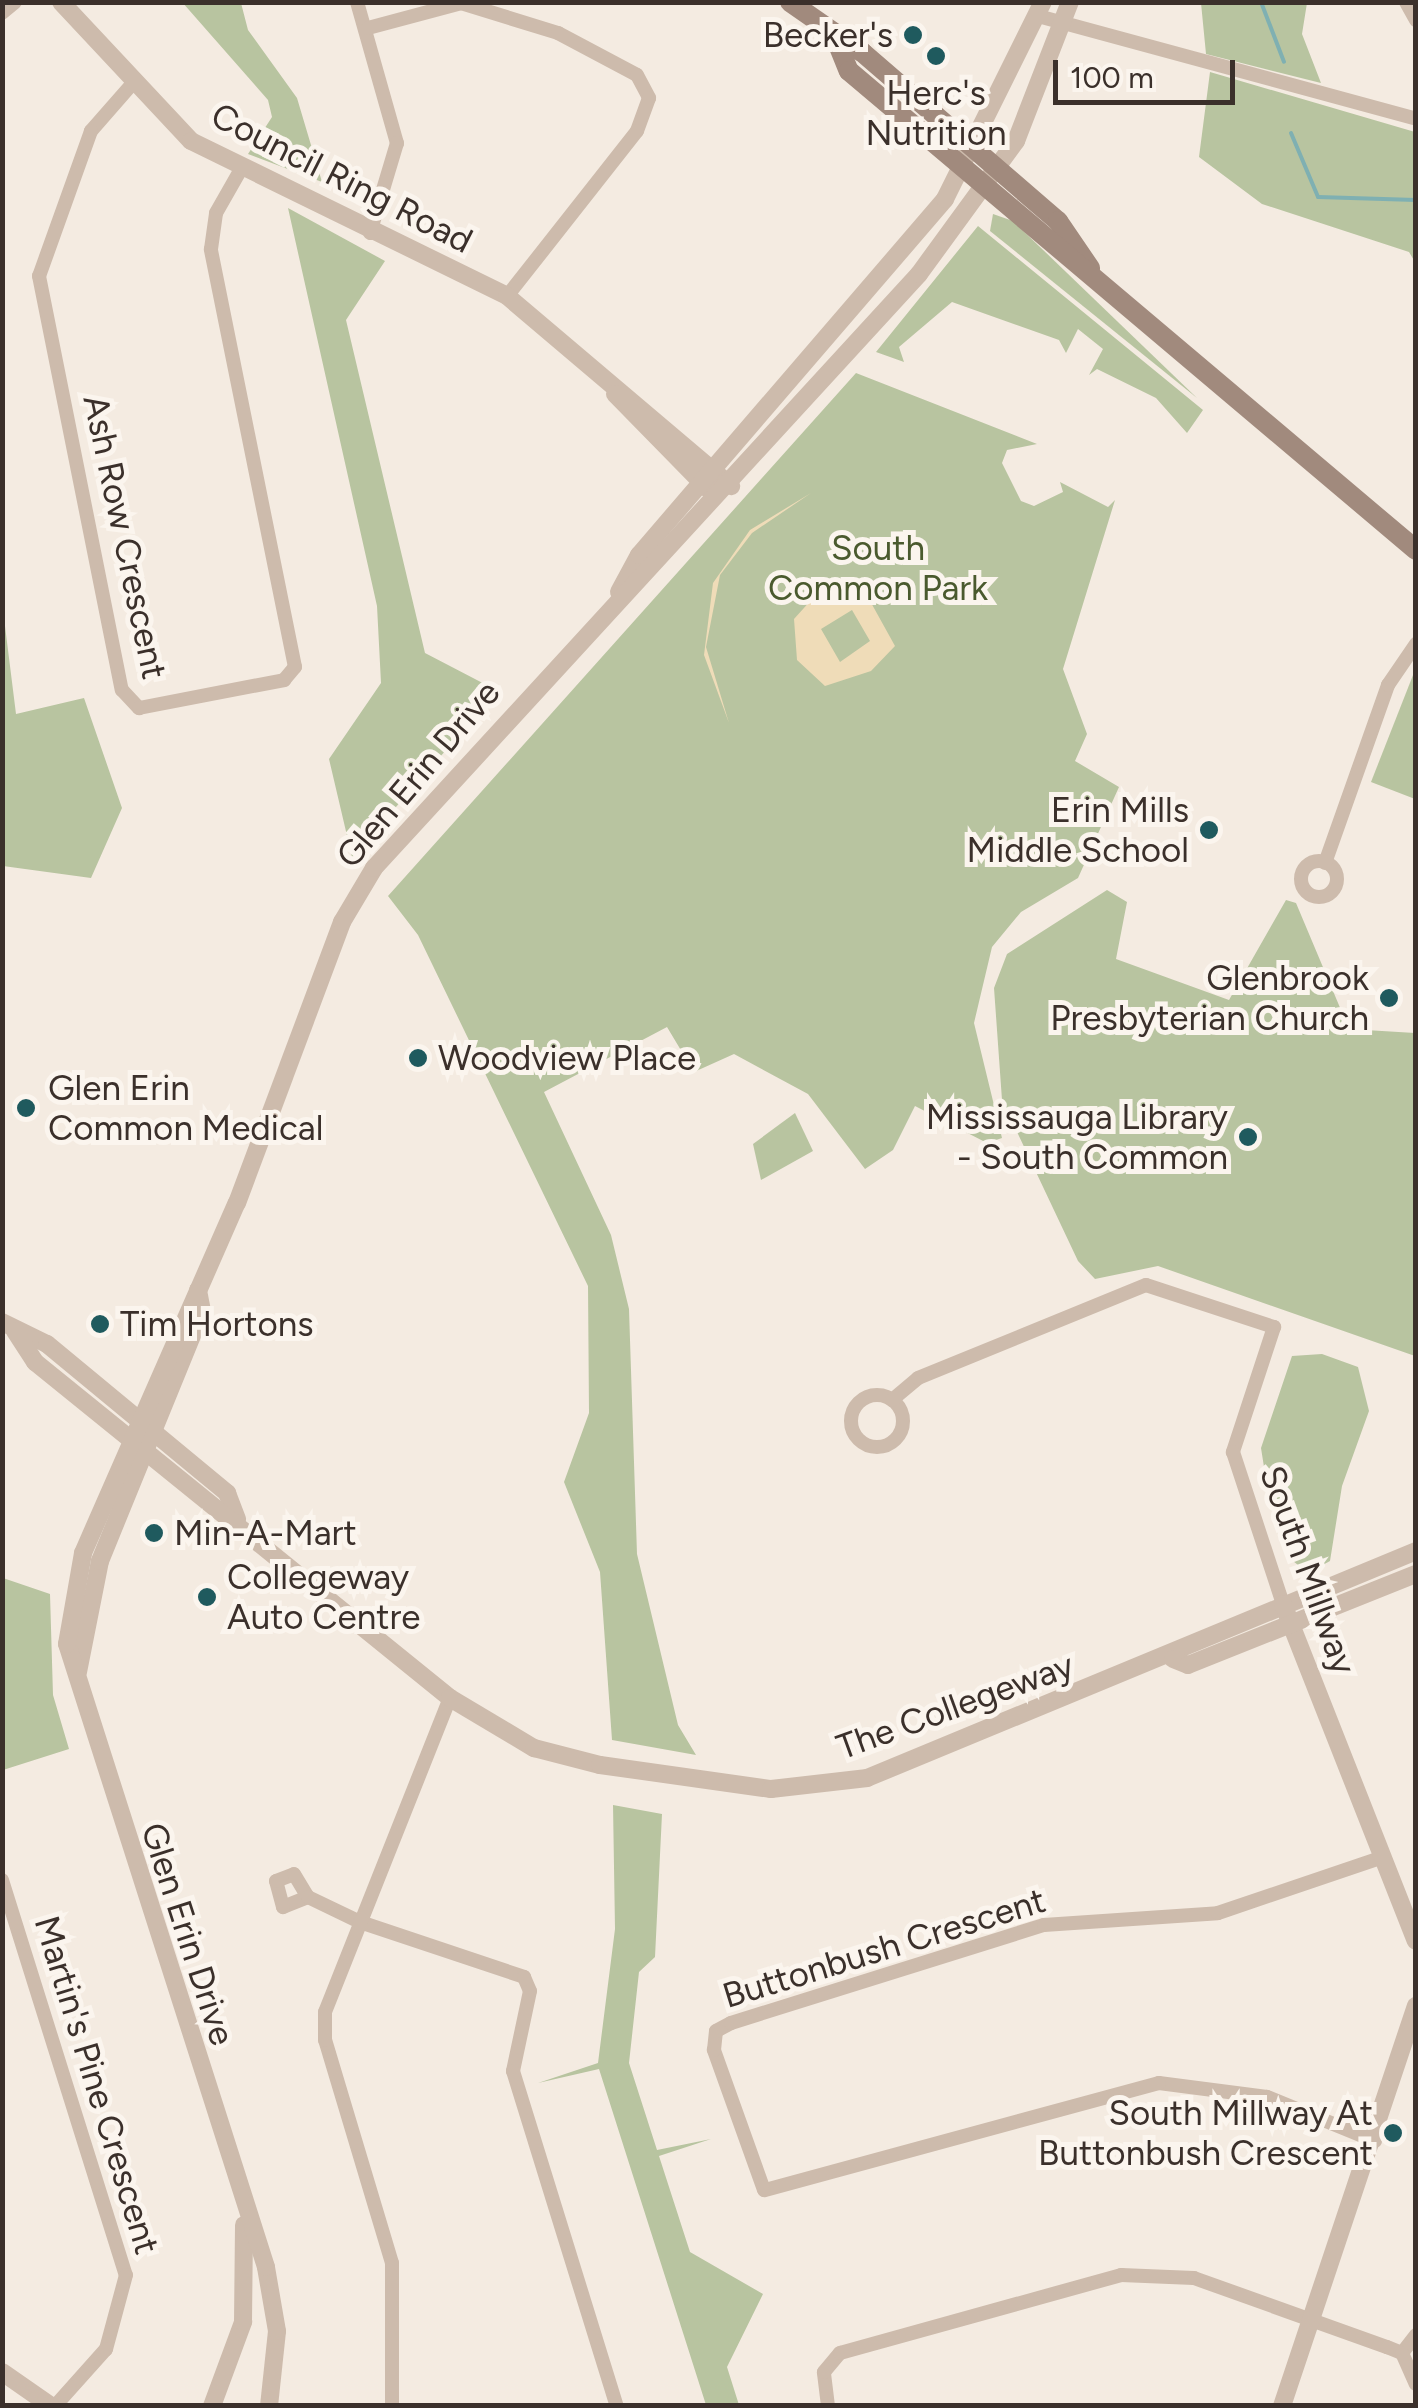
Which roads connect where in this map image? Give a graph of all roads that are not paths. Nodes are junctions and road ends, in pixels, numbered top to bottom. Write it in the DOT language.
graph roads {
  1 [pos="15,2"];
  2 [pos="61,2"];
  3 [pos="357,2"];
  4 [pos="790,2"];
  5 [pos="1070,2"];
  6 [pos="1406,2"];
  7 [pos="1040,9"];
  8 [pos="2,13"];
  9 [pos="1416,20"];
  10 [pos="1064,23"];
  11 [pos="368,28"];
  12 [pos="837,42"];
  13 [pos="132,83"];
  14 [pos="1416,119"];
  15 [pos="974,149"];
  16 [pos="964,168"];
  17 [pos="240,171"];
  18 [pos="990,177"];
  19 [pos="370,233"];
  20 [pos="506,296"];
  21 [pos="708,478"];
  22 [pos="725,493"];
  23 [pos="1416,550"];
  24 [pos="614,602"];
  25 [pos="1416,644"];
  26 [pos="1325,862"];
  27 [pos="198,1290"];
  28 [pos="9,1327"];
  29 [pos="892,1400"];
  30 [pos="136,1418"];
  31 [pos="155,1434"];
  32 [pos="127,1438"];
  33 [pos="146,1455"];
  34 [pos="237,1519"];
  35 [pos="1416,1551"];
  36 [pos="1416,1574"];
  37 [pos="1283,1604"];
  38 [pos="1291,1624"];
  39 [pos="1173,1658"];
  40 [pos="77,1677"];
  41 [pos="450,1698"];
  42 [pos="1383,1857"];
  43 [pos="2,1880"];
  44 [pos="308,1896"];
  45 [pos="360,1922"];
  46 [pos="1416,1942"];
  47 [pos="1416,2006"];
  48 [pos="1375,2141"];
  49 [pos="243,2209"];
  50 [pos="1312,2320"];
  51 [pos="1416,2335"];
  52 [pos="1402,2353"];
  53 [pos="2,2372"];
  54 [pos="1416,2384"];
  55 [pos="53,2406"];
  56 [pos="212,2406"];
  57 [pos="268,2406"];
  58 [pos="392,2406"];
  59 [pos="618,2406"];
  60 [pos="828,2406"];
  61 [pos="1282,2406"];
  1 -- 8 [label="street"];
  2 -- 13 [label="street, Council Ring Road"];
  3 -- 11 [label="street"];
  4 -- 12 [label="main road"];
  5 -- 10 [label="street, Glen Erin Drive"];
  6 -- 9 [label="street"];
  7 -- 10 [label="street"];
  7 -- 15 [label="street, Glen Erin Drive"];
  10 -- 14 [label="street"];
  10 -- 18 [label="street, Glen Erin Drive"];
  11 -- 19 [label="street"];
  11 -- 20 [label="street"];
  12 -- 15 [label="main road"];
  12 -- 16 [label="main road"];
  13 -- 17 [label="street, Council Ring Road"];
  13 -- 17 [label="street, Ash Row Crescent"];
  15 -- 16 [label="street, Glen Erin Drive"];
  15 -- 18 [label="main road"];
  16 -- 18 [label="main road"];
  16 -- 21 [label="street, Glen Erin Drive"];
  17 -- 19 [label="street, Council Ring Road"];
  18 -- 22 [label="street, Glen Erin Drive"];
  18 -- 23 [label="main road"];
  19 -- 20 [label="street, Council Ring Road"];
  20 -- 21 [label="street, Council Ring Road"];
  21 -- 22 [label="street, Council Ring Road"];
  21 -- 24 [label="street, Glen Erin Drive"];
  22 -- 24 [label="street, Glen Erin Drive"];
  24 -- 27 [label="street, Glen Erin Drive"];
  25 -- 26 [label="street"];
  27 -- 30 [label="street, Glen Erin Drive"];
  27 -- 31 [label="street, Glen Erin Drive"];
  28 -- 30 [label="street, The Collegeway"];
  28 -- 32 [label="street, The Collegeway"];
  29 -- 37 [label="street, South Millway"];
  30 -- 31 [label="street, The Collegeway"];
  30 -- 32 [label="street, Glen Erin Drive"];
  31 -- 33 [label="street, Glen Erin Drive"];
  31 -- 34 [label="street, The Collegeway"];
  32 -- 33 [label="street, The Collegeway"];
  32 -- 40 [label="street, Glen Erin Drive"];
  33 -- 34 [label="street, The Collegeway"];
  33 -- 40 [label="street, Glen Erin Drive"];
  34 -- 41 [label="street, The Collegeway"];
  35 -- 37 [label="street, The Collegeway"];
  36 -- 38 [label="street, The Collegeway"];
  37 -- 38 [label="street, South Millway"];
  37 -- 39 [label="street, The Collegeway"];
  38 -- 39 [label="street, The Collegeway"];
  38 -- 42 [label="street, South Millway"];
  39 -- 41 [label="street, The Collegeway"];
  40 -- 49 [label="street, Glen Erin Drive"];
  41 -- 45 [label="street"];
  42 -- 46 [label="street, South Millway"];
  42 -- 48 [label="street, Buttonbush Crescent"];
  43 -- 55 [label="street, Martin's Pine Crescent"];
  44 -- 45 [label="street"];
  45 -- 58 [label="street"];
  45 -- 59 [label="street"];
  47 -- 48 [label="street"];
  48 -- 50 [label="street"];
  49 -- 56 [label="street, Glen Erin Drive"];
  49 -- 57 [label="street, Glen Erin Drive"];
  50 -- 52 [label="street"];
  50 -- 60 [label="street"];
  50 -- 61 [label="street"];
  51 -- 52 [label="street"];
  52 -- 54 [label="street"];
  53 -- 55 [label="street"];
}
